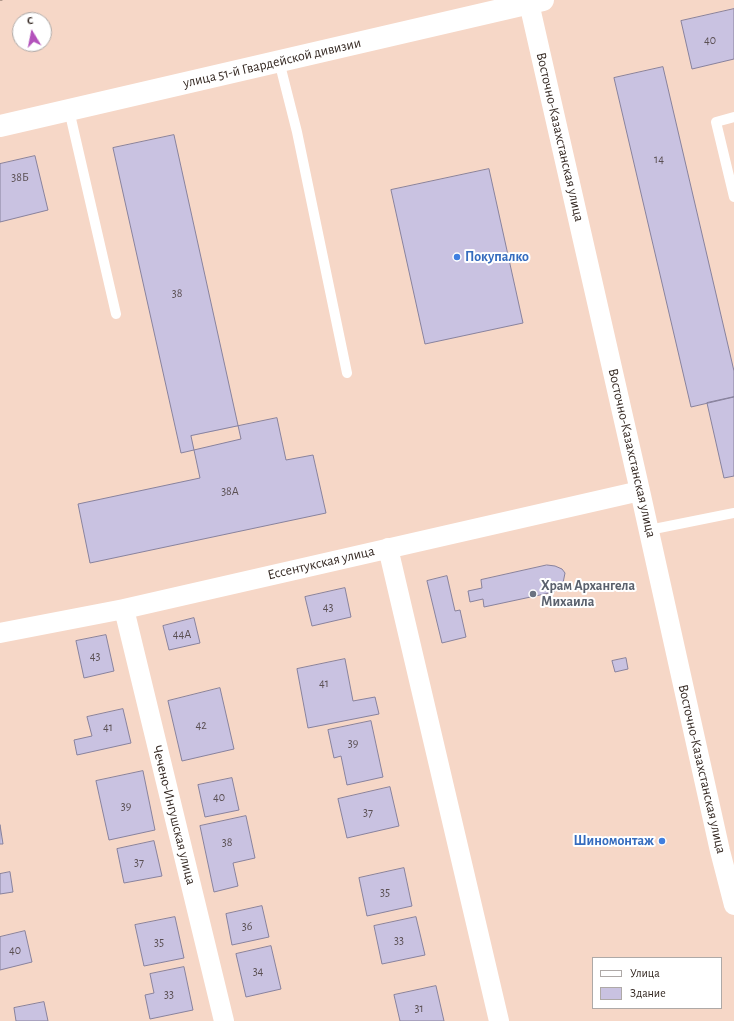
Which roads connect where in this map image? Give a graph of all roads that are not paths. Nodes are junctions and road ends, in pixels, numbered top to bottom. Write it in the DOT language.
graph roads {
  1 [pos="534,1"];
  2 [pos="279,61"];
  3 [pos="69,110"];
  4 [pos="734,117"];
  5 [pos="0,126"];
  6 [pos="734,197"];
  7 [pos="116,314"];
  8 [pos="347,373"];
  9 [pos="640,491"];
  10 [pos="734,513"];
  11 [pos="649,530"];
  12 [pos="388,548"];
  13 [pos="124,609"];
  14 [pos="0,633"];
  15 [pos="734,905"];
  16 [pos="224,1021"];
  17 [pos="499,1021"];
  1 -- 2 [label="main road, улица 51-й Гвардейской дивизии"];
  1 -- 9 [label="street, Восточно-Казахстанская улица"];
  2 -- 3 [label="main road, улица 51-й Гвардейской дивизии"];
  2 -- 8 [label="lane"];
  3 -- 5 [label="main road, улица 51-й Гвардейской дивизии"];
  3 -- 7 [label="lane"];
  4 -- 6 [label="lane"];
  9 -- 11 [label="street, Восточно-Казахстанская улица"];
  9 -- 12 [label="street, Ессентукская улица"];
  10 -- 11 [label="lane"];
  11 -- 15 [label="street, Восточно-Казахстанская улица"];
  12 -- 13 [label="street, Ессентукская улица"];
  12 -- 17 [label="street"];
  13 -- 14 [label="street, Ессентукская улица"];
  13 -- 16 [label="street, Чечено-Ингушская улица"];
}
